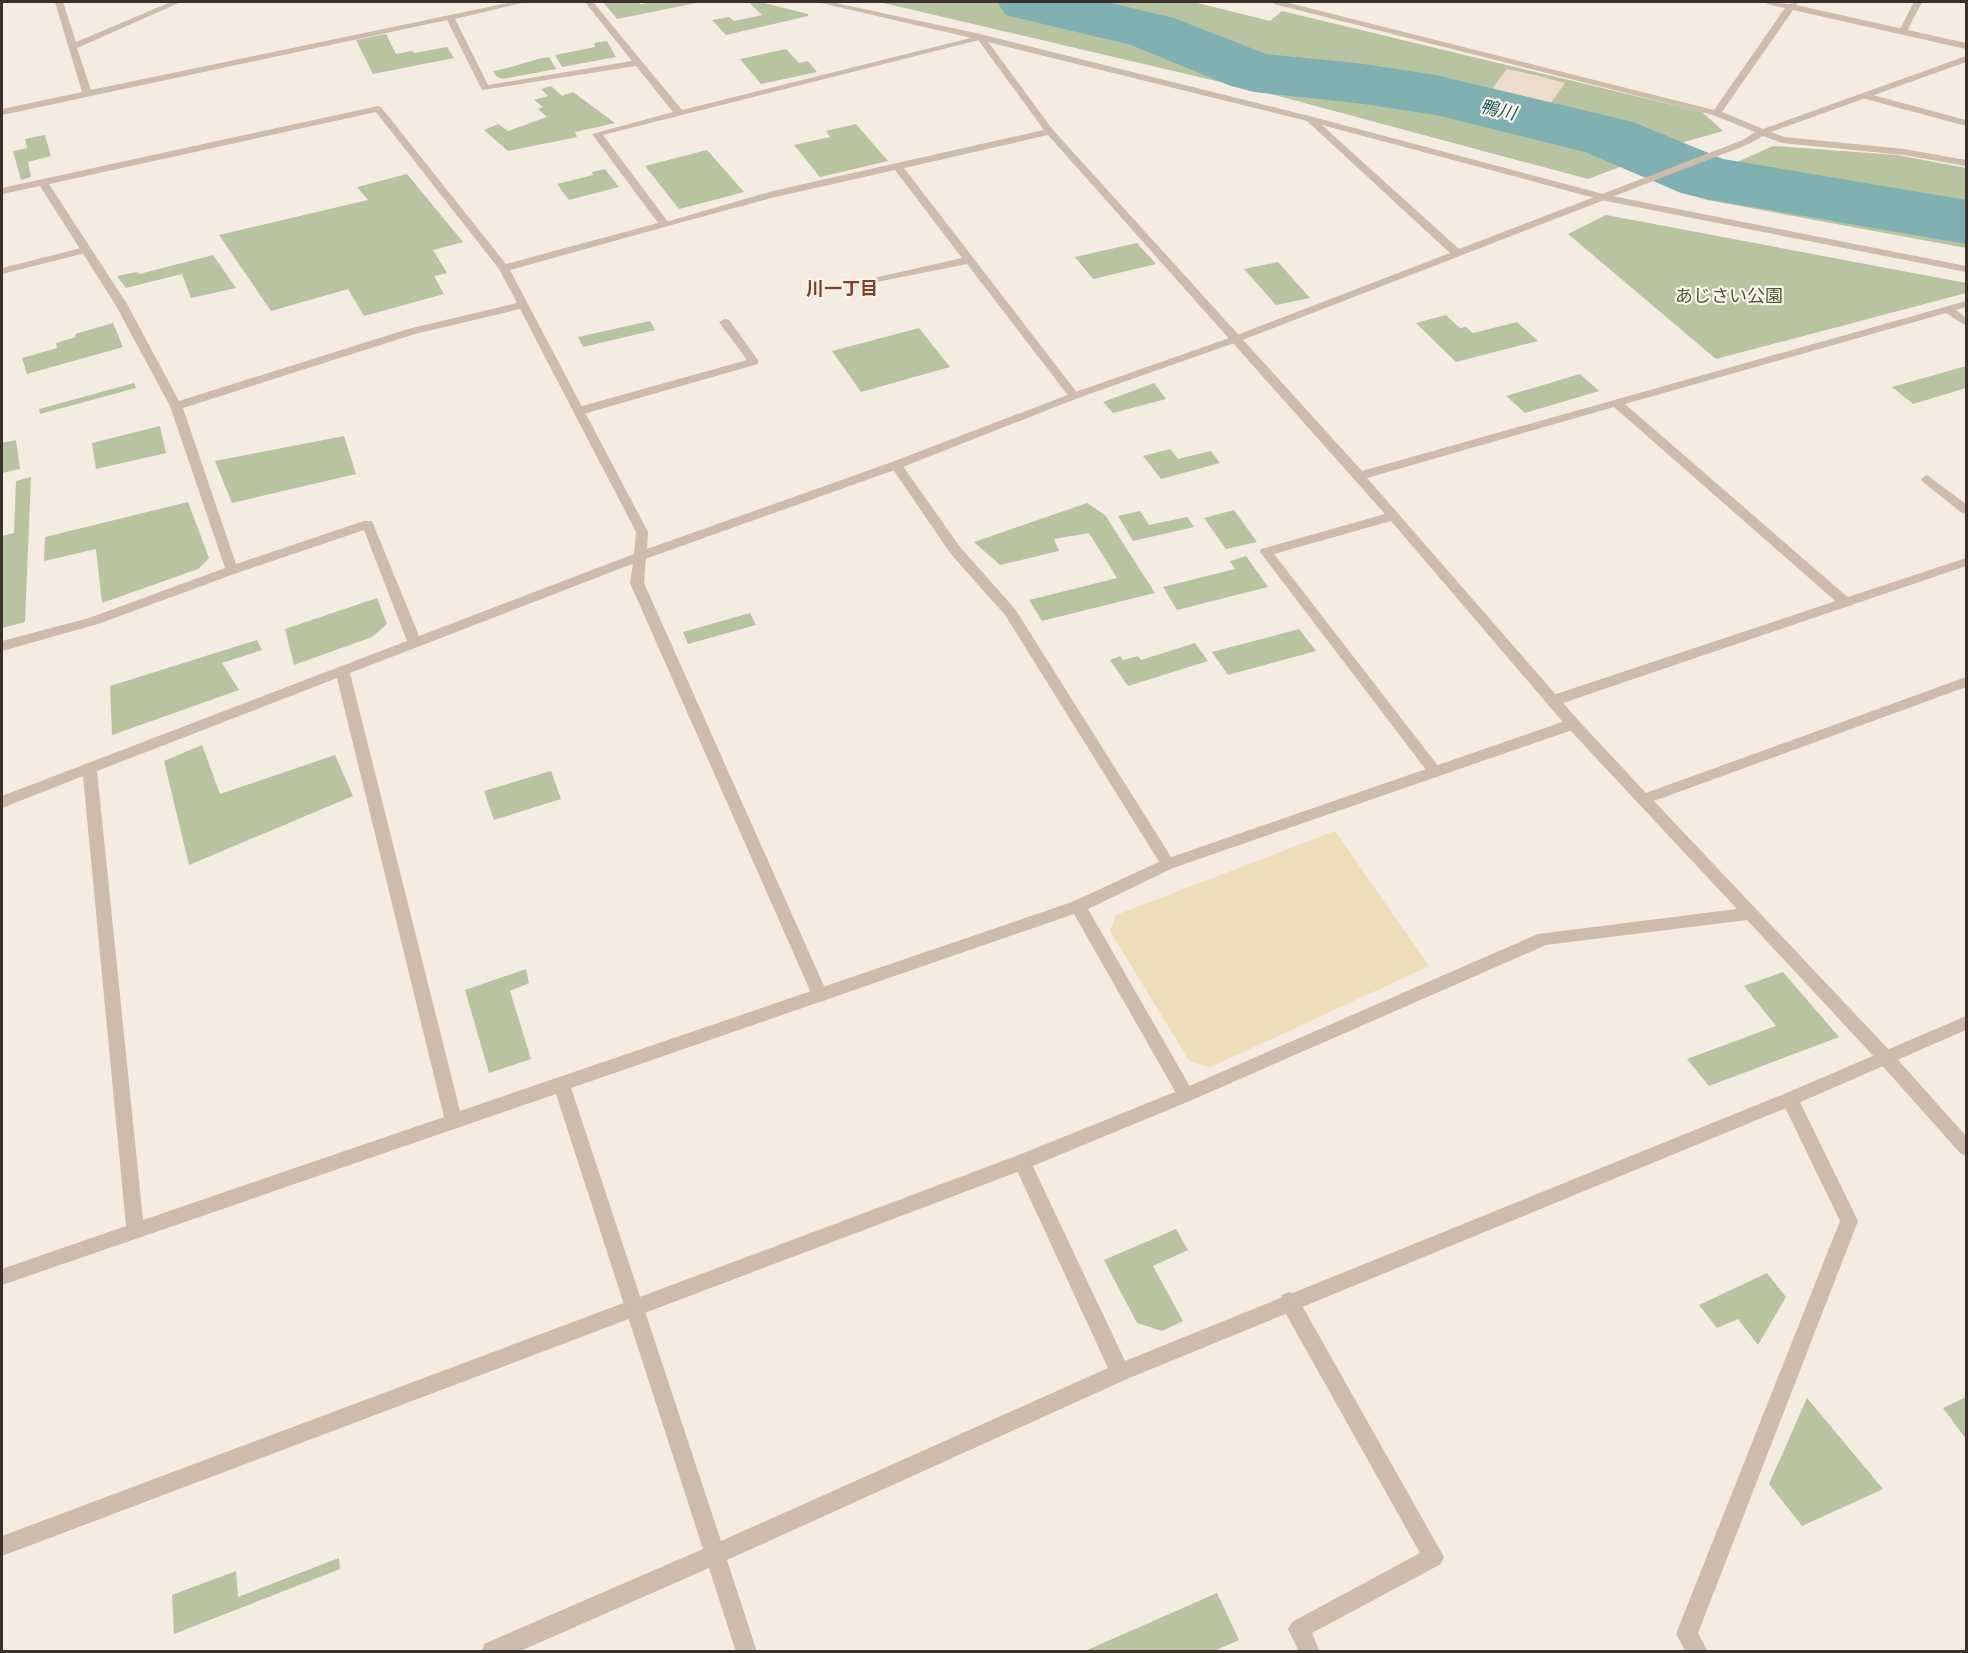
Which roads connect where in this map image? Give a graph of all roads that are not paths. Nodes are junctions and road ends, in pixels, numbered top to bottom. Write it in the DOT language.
graph roads {
  1 [pos="59,2"];
  2 [pos="177,2"];
  3 [pos="522,2"];
  4 [pos="588,2"];
  5 [pos="821,2"];
  6 [pos="1277,2"];
  7 [pos="1770,2"];
  8 [pos="1918,2"];
  9 [pos="1792,4"];
  10 [pos="450,17"];
  11 [pos="1903,32"];
  12 [pos="980,37"];
  13 [pos="74,46"];
  14 [pos="1966,46"];
  15 [pos="1966,59"];
  16 [pos="638,63"];
  17 [pos="87,94"];
  18 [pos="1864,96"];
  19 [pos="2,112"];
  20 [pos="1716,113"];
  21 [pos="680,114"];
  22 [pos="1310,119"];
  23 [pos="1966,123"];
  24 [pos="1050,132"];
  25 [pos="1763,132"];
  26 [pos="1746,142"];
  27 [pos="1966,163"];
  28 [pos="897,166"];
  29 [pos="43,182"];
  30 [pos="2,191"];
  31 [pos="1606,198"];
  32 [pos="664,224"];
  33 [pos="85,250"];
  34 [pos="1458,254"];
  35 [pos="969,260"];
  36 [pos="504,268"];
  37 [pos="1966,269"];
  38 [pos="2,270"];
  39 [pos="856,285"];
  40 [pos="1966,304"];
  41 [pos="524,305"];
  42 [pos="1947,309"];
  43 [pos="724,322"];
  44 [pos="1966,323"];
  45 [pos="1236,339"];
  46 [pos="1074,396"];
  47 [pos="1616,403"];
  48 [pos="176,406"];
  49 [pos="579,411"];
  50 [pos="896,465"];
  51 [pos="1359,476"];
  52 [pos="1927,478"];
  53 [pos="1966,510"];
  54 [pos="1394,516"];
  55 [pos="640,555"];
  56 [pos="1966,562"];
  57 [pos="232,570"];
  58 [pos="1846,603"];
  59 [pos="415,643"];
  60 [pos="2,646"];
  61 [pos="342,671"];
  62 [pos="1966,682"];
  63 [pos="1552,701"];
  64 [pos="1572,724"];
  65 [pos="90,769"];
  66 [pos="1435,771"];
  67 [pos="1642,800"];
  68 [pos="2,802"];
  69 [pos="1168,864"];
  70 [pos="1078,906"];
  71 [pos="1748,914"];
  72 [pos="820,995"];
  73 [pos="1966,1023"];
  74 [pos="1885,1057"];
  75 [pos="561,1084"];
  76 [pos="1186,1095"];
  77 [pos="1790,1099"];
  78 [pos="454,1121"];
  79 [pos="1966,1148"];
  80 [pos="1022,1162"];
  81 [pos="135,1230"];
  82 [pos="2,1277"];
  83 [pos="1289,1301"];
  84 [pos="634,1308"];
  85 [pos="1120,1372"];
  86 [pos="2,1546"];
  87 [pos="716,1554"];
  88 [pos="492,1652"];
  89 [pos="747,1652"];
  90 [pos="1310,1652"];
  91 [pos="1698,1652"];
  1 -- 13 [label="street"];
  2 -- 13 [label="street"];
  3 -- 10 [label="street"];
  4 -- 16 [label="street"];
  5 -- 12 [label="street"];
  6 -- 20 [label="street"];
  7 -- 9 [label="street"];
  8 -- 11 [label="street"];
  9 -- 11 [label="street"];
  9 -- 20 [label="street"];
  10 -- 16 [label="street"];
  10 -- 17 [label="street"];
  11 -- 14 [label="street"];
  12 -- 21 [label="street"];
  12 -- 22 [label="street"];
  12 -- 24 [label="street"];
  13 -- 17 [label="street"];
  15 -- 18 [label="street"];
  16 -- 21 [label="street"];
  17 -- 19 [label="street"];
  18 -- 23 [label="street"];
  18 -- 25 [label="street"];
  20 -- 25 [label="street"];
  20 -- 26 [label="street"];
  21 -- 32 [label="street"];
  22 -- 31 [label="street"];
  22 -- 34 [label="street"];
  24 -- 28 [label="street"];
  24 -- 45 [label="street"];
  25 -- 26 [label="street"];
  25 -- 27 [label="street"];
  26 -- 31 [label="street"];
  28 -- 32 [label="street"];
  28 -- 35 [label="street"];
  29 -- 30 [label="street"];
  29 -- 33 [label="street"];
  29 -- 36 [label="street"];
  31 -- 34 [label="street"];
  31 -- 37 [label="street"];
  32 -- 36 [label="street"];
  33 -- 38 [label="street"];
  33 -- 48 [label="street"];
  34 -- 45 [label="street"];
  35 -- 39 [label="street"];
  35 -- 46 [label="street"];
  36 -- 41 [label="street"];
  40 -- 42 [label="street"];
  41 -- 48 [label="street"];
  41 -- 49 [label="street"];
  42 -- 44 [label="street"];
  42 -- 47 [label="street"];
  43 -- 49 [label="street"];
  45 -- 46 [label="street"];
  45 -- 51 [label="street"];
  46 -- 50 [label="street"];
  47 -- 51 [label="street"];
  47 -- 58 [label="street"];
  48 -- 57 [label="street"];
  49 -- 55 [label="street"];
  50 -- 55 [label="street"];
  50 -- 69 [label="street"];
  51 -- 54 [label="street"];
  52 -- 53 [label="street"];
  54 -- 63 [label="street"];
  54 -- 66 [label="street"];
  55 -- 59 [label="street"];
  55 -- 72 [label="street"];
  56 -- 58 [label="street"];
  57 -- 59 [label="street"];
  57 -- 60 [label="street"];
  58 -- 63 [label="street"];
  59 -- 61 [label="street"];
  61 -- 65 [label="street"];
  61 -- 78 [label="street"];
  62 -- 67 [label="street"];
  63 -- 64 [label="street"];
  64 -- 66 [label="street"];
  64 -- 67 [label="street"];
  65 -- 68 [label="street"];
  65 -- 81 [label="street"];
  66 -- 69 [label="street"];
  67 -- 71 [label="street"];
  69 -- 70 [label="street"];
  70 -- 72 [label="street"];
  70 -- 76 [label="street"];
  71 -- 74 [label="street"];
  71 -- 76 [label="street"];
  72 -- 75 [label="street"];
  73 -- 74 [label="street"];
  74 -- 77 [label="street"];
  74 -- 79 [label="street"];
  75 -- 78 [label="street"];
  75 -- 84 [label="street"];
  76 -- 80 [label="street"];
  77 -- 83 [label="street"];
  77 -- 91 [label="street"];
  78 -- 81 [label="street"];
  80 -- 84 [label="street"];
  80 -- 85 [label="street"];
  81 -- 82 [label="street"];
  83 -- 85 [label="street"];
  83 -- 90 [label="street"];
  84 -- 86 [label="street"];
  84 -- 87 [label="street"];
  85 -- 87 [label="street"];
  87 -- 88 [label="street"];
  87 -- 89 [label="street"];
}
